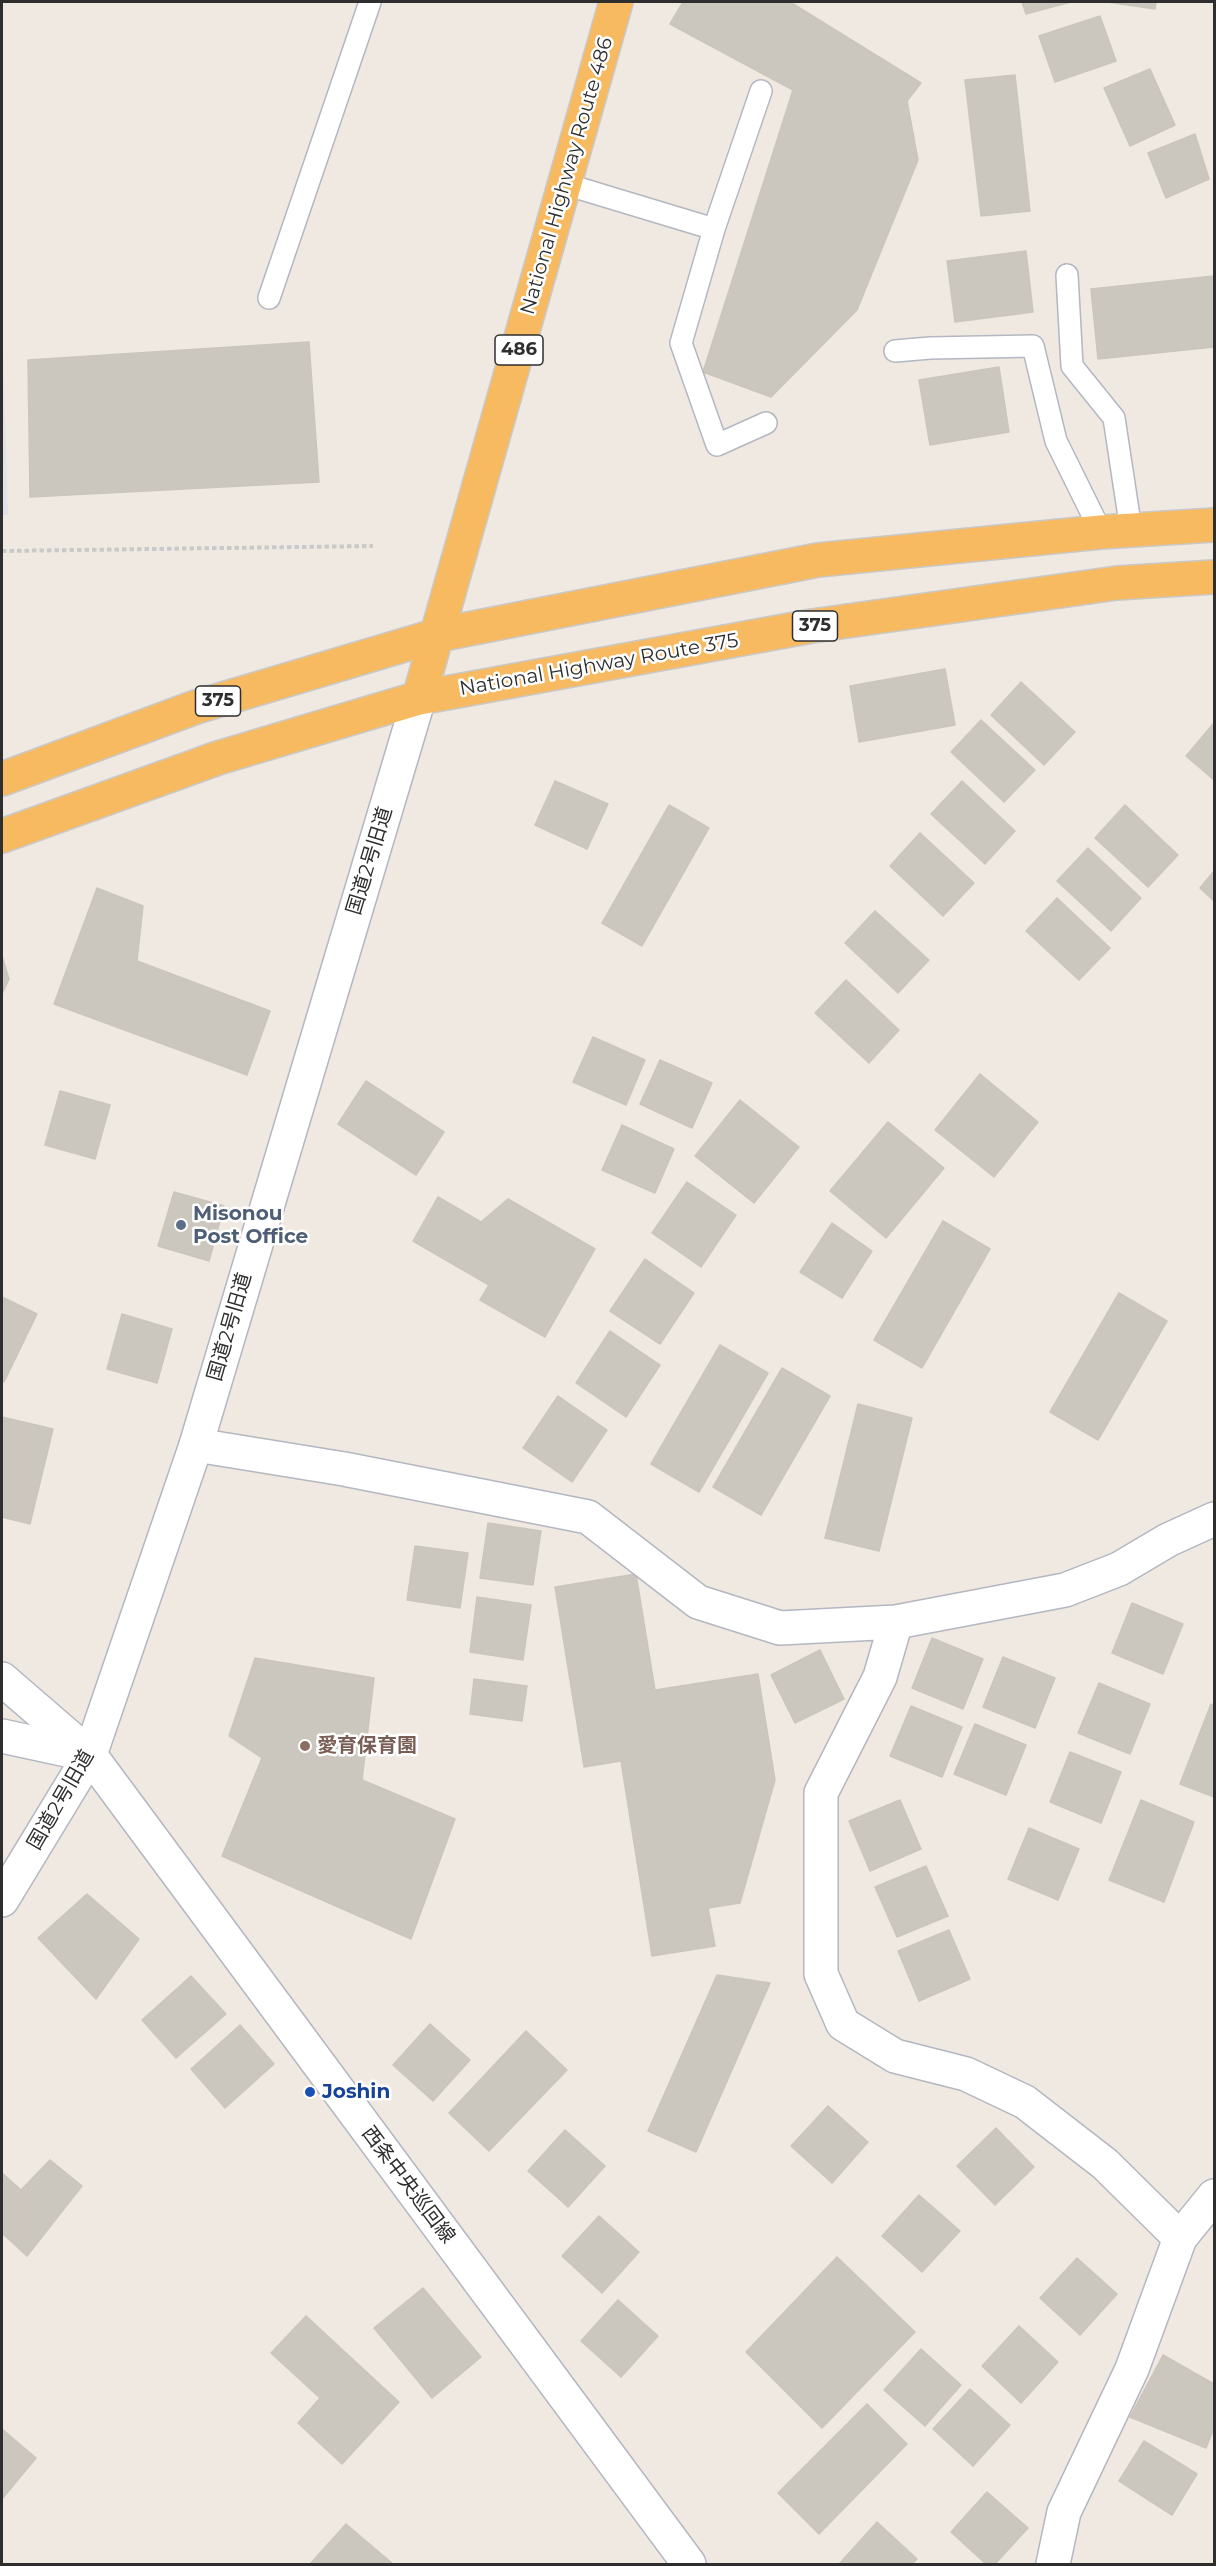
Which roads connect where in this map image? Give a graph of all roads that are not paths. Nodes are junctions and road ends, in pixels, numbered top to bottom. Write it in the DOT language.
graph roads {
  1 [pos="370,2"];
  2 [pos="616,2"];
  3 [pos="761,91"];
  4 [pos="565,184"];
  5 [pos="714,229"];
  6 [pos="1067,275"];
  7 [pos="269,298"];
  8 [pos="895,351"];
  9 [pos="766,423"];
  10 [pos="1215,525"];
  11 [pos="1116,531"];
  12 [pos="1215,577"];
  13 [pos="438,635"];
  14 [pos="419,698"];
  15 [pos="2,779"];
  16 [pos="2,836"];
  17 [pos="196,1445"];
  18 [pos="1215,1519"];
  19 [pos="896,1622"];
  20 [pos="2,1679"];
  21 [pos="2,1736"];
  22 [pos="90,1755"];
  23 [pos="2,1900"];
  24 [pos="1215,2196"];
  25 [pos="1180,2238"];
  26 [pos="689,2565"];
  27 [pos="1053,2565"];
  1 -- 7 [label="lane"];
  2 -- 4 [label="highway, National Highway Route 486 / 486"];
  3 -- 5 [label="lane"];
  4 -- 5 [label="lane"];
  4 -- 13 [label="highway, National Highway Route 486 / 486"];
  5 -- 9 [label="lane"];
  6 -- 11 [label="lane"];
  8 -- 11 [label="lane"];
  10 -- 11 [label="highway, 375"];
  11 -- 13 [label="highway, 375"];
  12 -- 14 [label="highway, National Highway Route 375 / 375"];
  13 -- 14 [label="highway, National Highway Route 486 / 486"];
  13 -- 15 [label="highway, 375"];
  14 -- 16 [label="highway, National Highway Route 375 / 375"];
  14 -- 17 [label="street, 国道2号旧道"];
  17 -- 19 [label="street"];
  17 -- 22 [label="street, 国道2号旧道"];
  18 -- 19 [label="street"];
  19 -- 25 [label="street"];
  20 -- 22 [label="street, 西条中央巡回線"];
  21 -- 22 [label="street"];
  22 -- 23 [label="street, 国道2号旧道"];
  22 -- 26 [label="street, 西条中央巡回線"];
  24 -- 25 [label="street"];
  25 -- 27 [label="street"];
}
